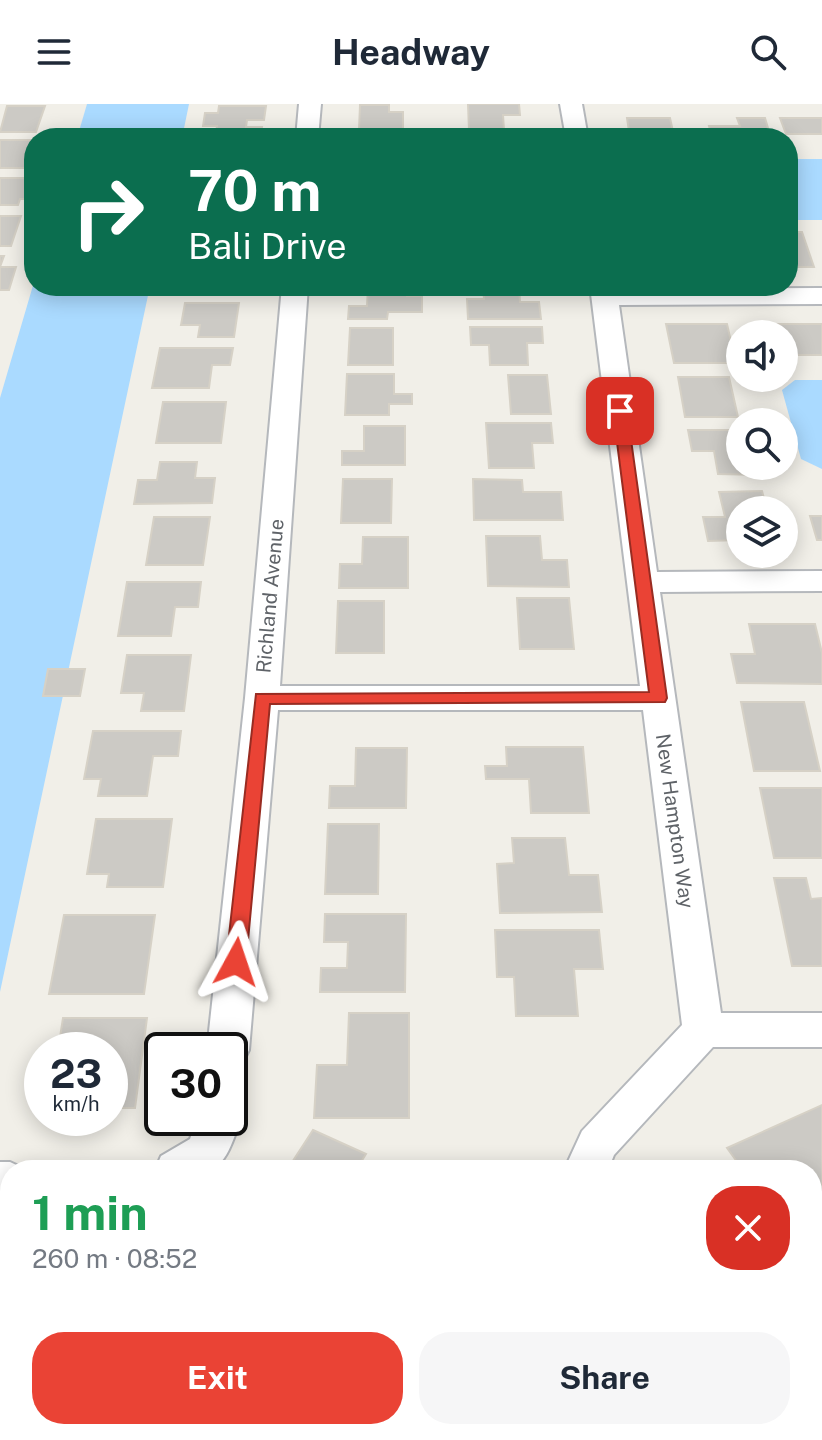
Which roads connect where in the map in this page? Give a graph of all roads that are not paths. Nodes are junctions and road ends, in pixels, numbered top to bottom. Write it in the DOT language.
graph roads {
  1 [pos="310,104"];
  2 [pos="571,104"];
  3 [pos="308,128"];
  4 [pos="575,128"];
  5 [pos="294,296"];
  6 [pos="605,296"];
  7 [pos="798,296"];
  8 [pos="822,296"];
  9 [pos="822,581"];
  10 [pos="643,582"];
  11 [pos="262,698"];
  12 [pos="658,698"];
  13 [pos="703,1030"];
  14 [pos="822,1030"];
  15 [pos="230,1032"];
  16 [pos="213,1136"];
  17 [pos="193,1160"];
  18 [pos="590,1160"];
  1 -- 3 [label="street"];
  2 -- 4 [label="street"];
  5 -- 11 [label="street, Richland Avenue"];
  6 -- 10 [label="street, New Hampton Way"];
  7 -- 8 [label="street"];
  9 -- 10 [label="street"];
  10 -- 12 [label="street, New Hampton Way"];
  11 -- 12 [label="street"];
  11 -- 15 [label="street, Richland Avenue"];
  12 -- 13 [label="street, New Hampton Way"];
  13 -- 14 [label="street"];
  13 -- 18 [label="street"];
  16 -- 17 [label="street"];
}
